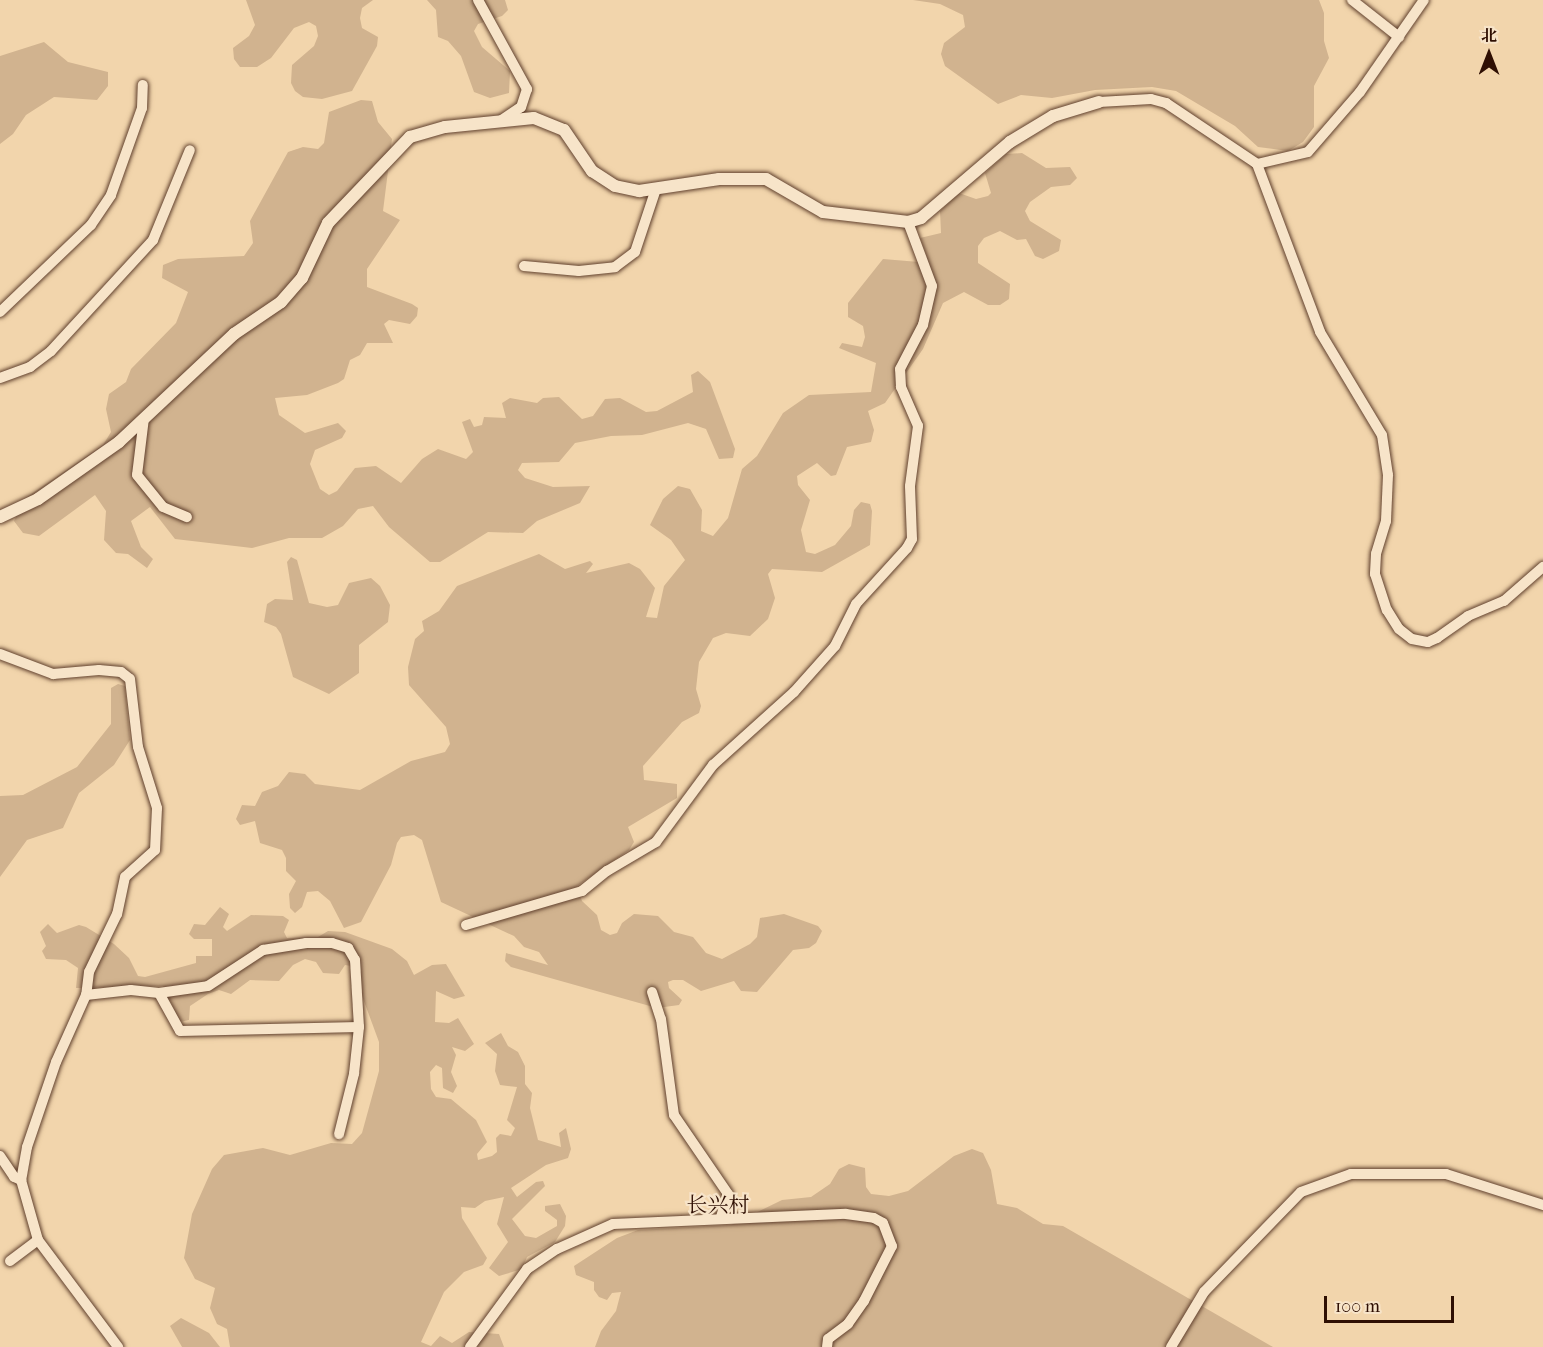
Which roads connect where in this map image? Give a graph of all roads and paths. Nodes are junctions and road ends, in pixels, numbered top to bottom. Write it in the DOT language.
graph roads {
  1 [pos="478,0"];
  2 [pos="1352,0"];
  3 [pos="1424,0"];
  4 [pos="1399,37"];
  5 [pos="143,85"];
  6 [pos="1100,102"];
  7 [pos="500,122"];
  8 [pos="189,150"];
  9 [pos="1257,164"];
  10 [pos="656,189"];
  11 [pos="908,222"];
  12 [pos="524,266"];
  13 [pos="0,312"];
  14 [pos="0,378"];
  15 [pos="144,418"];
  16 [pos="187,517"];
  17 [pos="0,518"];
  18 [pos="1543,567"];
  19 [pos="0,654"];
  20 [pos="466,925"];
  21 [pos="652,992"];
  22 [pos="159,993"];
  23 [pos="86,994"];
  24 [pos="358,1027"];
  25 [pos="339,1134"];
  26 [pos="0,1156"];
  27 [pos="21,1180"];
  28 [pos="1543,1205"];
  29 [pos="721,1217"];
  30 [pos="38,1240"];
  31 [pos="10,1261"];
  32 [pos="118,1347"];
  33 [pos="470,1347"];
  34 [pos="827,1347"];
  35 [pos="1172,1347"];
  1 -- 7 [label="street"];
  2 -- 4 [label="street"];
  3 -- 4 [label="street"];
  4 -- 9 [label="street"];
  5 -- 13 [label="street"];
  6 -- 9 [label="street"];
  6 -- 11 [label="street"];
  7 -- 10 [label="street"];
  7 -- 15 [label="street"];
  8 -- 14 [label="street"];
  9 -- 18 [label="street"];
  10 -- 11 [label="street"];
  10 -- 12 [label="street"];
  11 -- 20 [label="street"];
  15 -- 16 [label="street"];
  15 -- 17 [label="street"];
  19 -- 23 [label="street"];
  21 -- 29 [label="street"];
  22 -- 23 [label="street"];
  22 -- 24 [label="street"];
  22 -- 24 [label="street"];
  23 -- 27 [label="street"];
  24 -- 25 [label="street"];
  26 -- 27 [label="street"];
  27 -- 30 [label="street"];
  28 -- 35 [label="street"];
  29 -- 33 [label="street"];
  29 -- 34 [label="street"];
  30 -- 31 [label="street"];
  30 -- 32 [label="street"];
}
